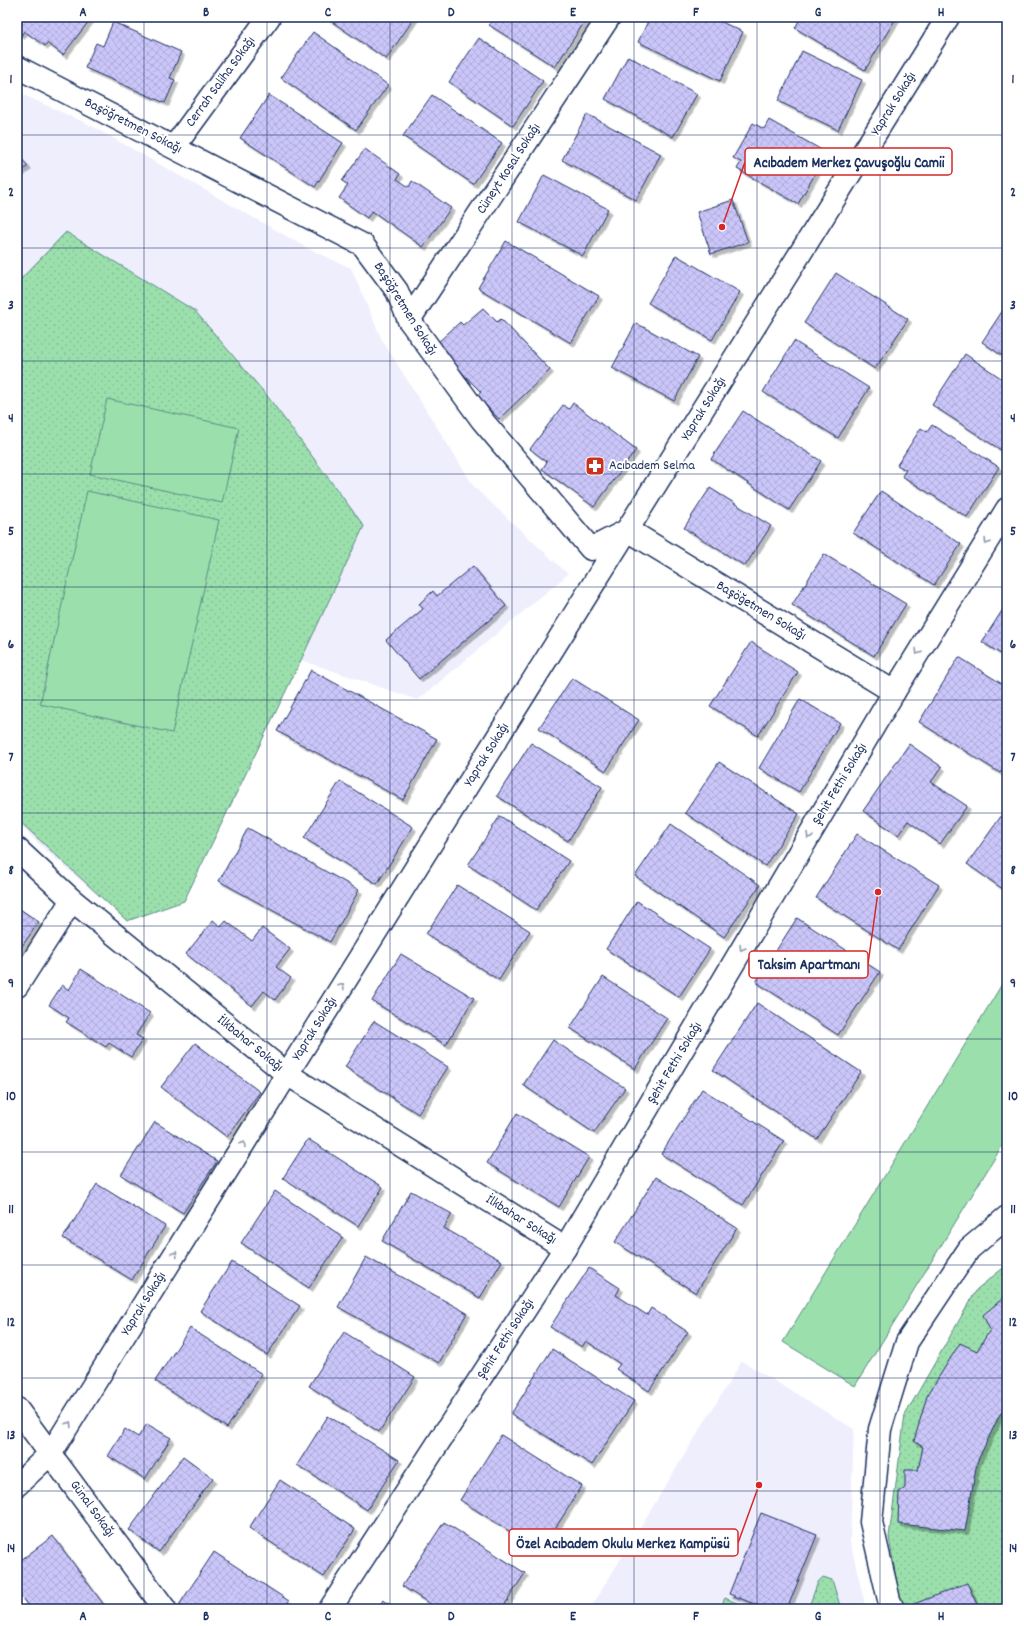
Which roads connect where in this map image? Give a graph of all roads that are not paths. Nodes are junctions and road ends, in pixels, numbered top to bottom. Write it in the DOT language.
graph roads {
  1 [pos="269,17"];
  2 [pos="609,17"];
  3 [pos="948,17"];
  4 [pos="17,67"];
  5 [pos="174,148"];
  6 [pos="409,320"];
  7 [pos="1007,509"];
  8 [pos="628,530"];
  9 [pos="894,692"];
  10 [pos="17,850"];
  11 [pos="72,900"];
  12 [pos="17,986"];
  13 [pos="286,1074"];
  14 [pos="1007,1217"];
  15 [pos="565,1248"];
  16 [pos="17,1409"];
  17 [pos="51,1454"];
  18 [pos="17,1485"];
  19 [pos="165,1609"];
  20 [pos="330,1609"];
  21 [pos="893,1609"];
  1 -- 5 [label="street, Cerrah Saliha Sokağı"];
  2 -- 6 [label="street, Cüneyt Kosal Sokağı"];
  3 -- 8 [label="street, Yaprak Sokağı"];
  4 -- 5 [label="street, Başöğretmen Sokağı"];
  5 -- 6 [label="street, Başöğretmen Sokağı"];
  6 -- 8 [label="street, Başöğretmen Sokağı"];
  7 -- 9 [label="street, Şehit Fethi Sokağı, one-way"];
  8 -- 9 [label="street, Başöğetmen Sokağı"];
  13 -- 8 [label="street, Yaprak Sokağı, one-way"];
  9 -- 15 [label="street, Şehit Fethi Sokağı, one-way"];
  10 -- 11 [label="street, İlkbahar Sokağı"];
  11 -- 12 [label="street"];
  11 -- 13 [label="street, İlkbahar Sokağı"];
  13 -- 15 [label="street, İlkbahar Sokağı"];
  17 -- 13 [label="street, Yaprak Sokağı, one-way"];
  14 -- 21 [label="street"];
  15 -- 20 [label="street, Şehit Fethi Sokağı"];
  16 -- 17 [label="street, Günal Sokağı"];
  17 -- 18 [label="street, Yaprak Sokağı"];
  17 -- 19 [label="street, Günal Sokağı"];
}
